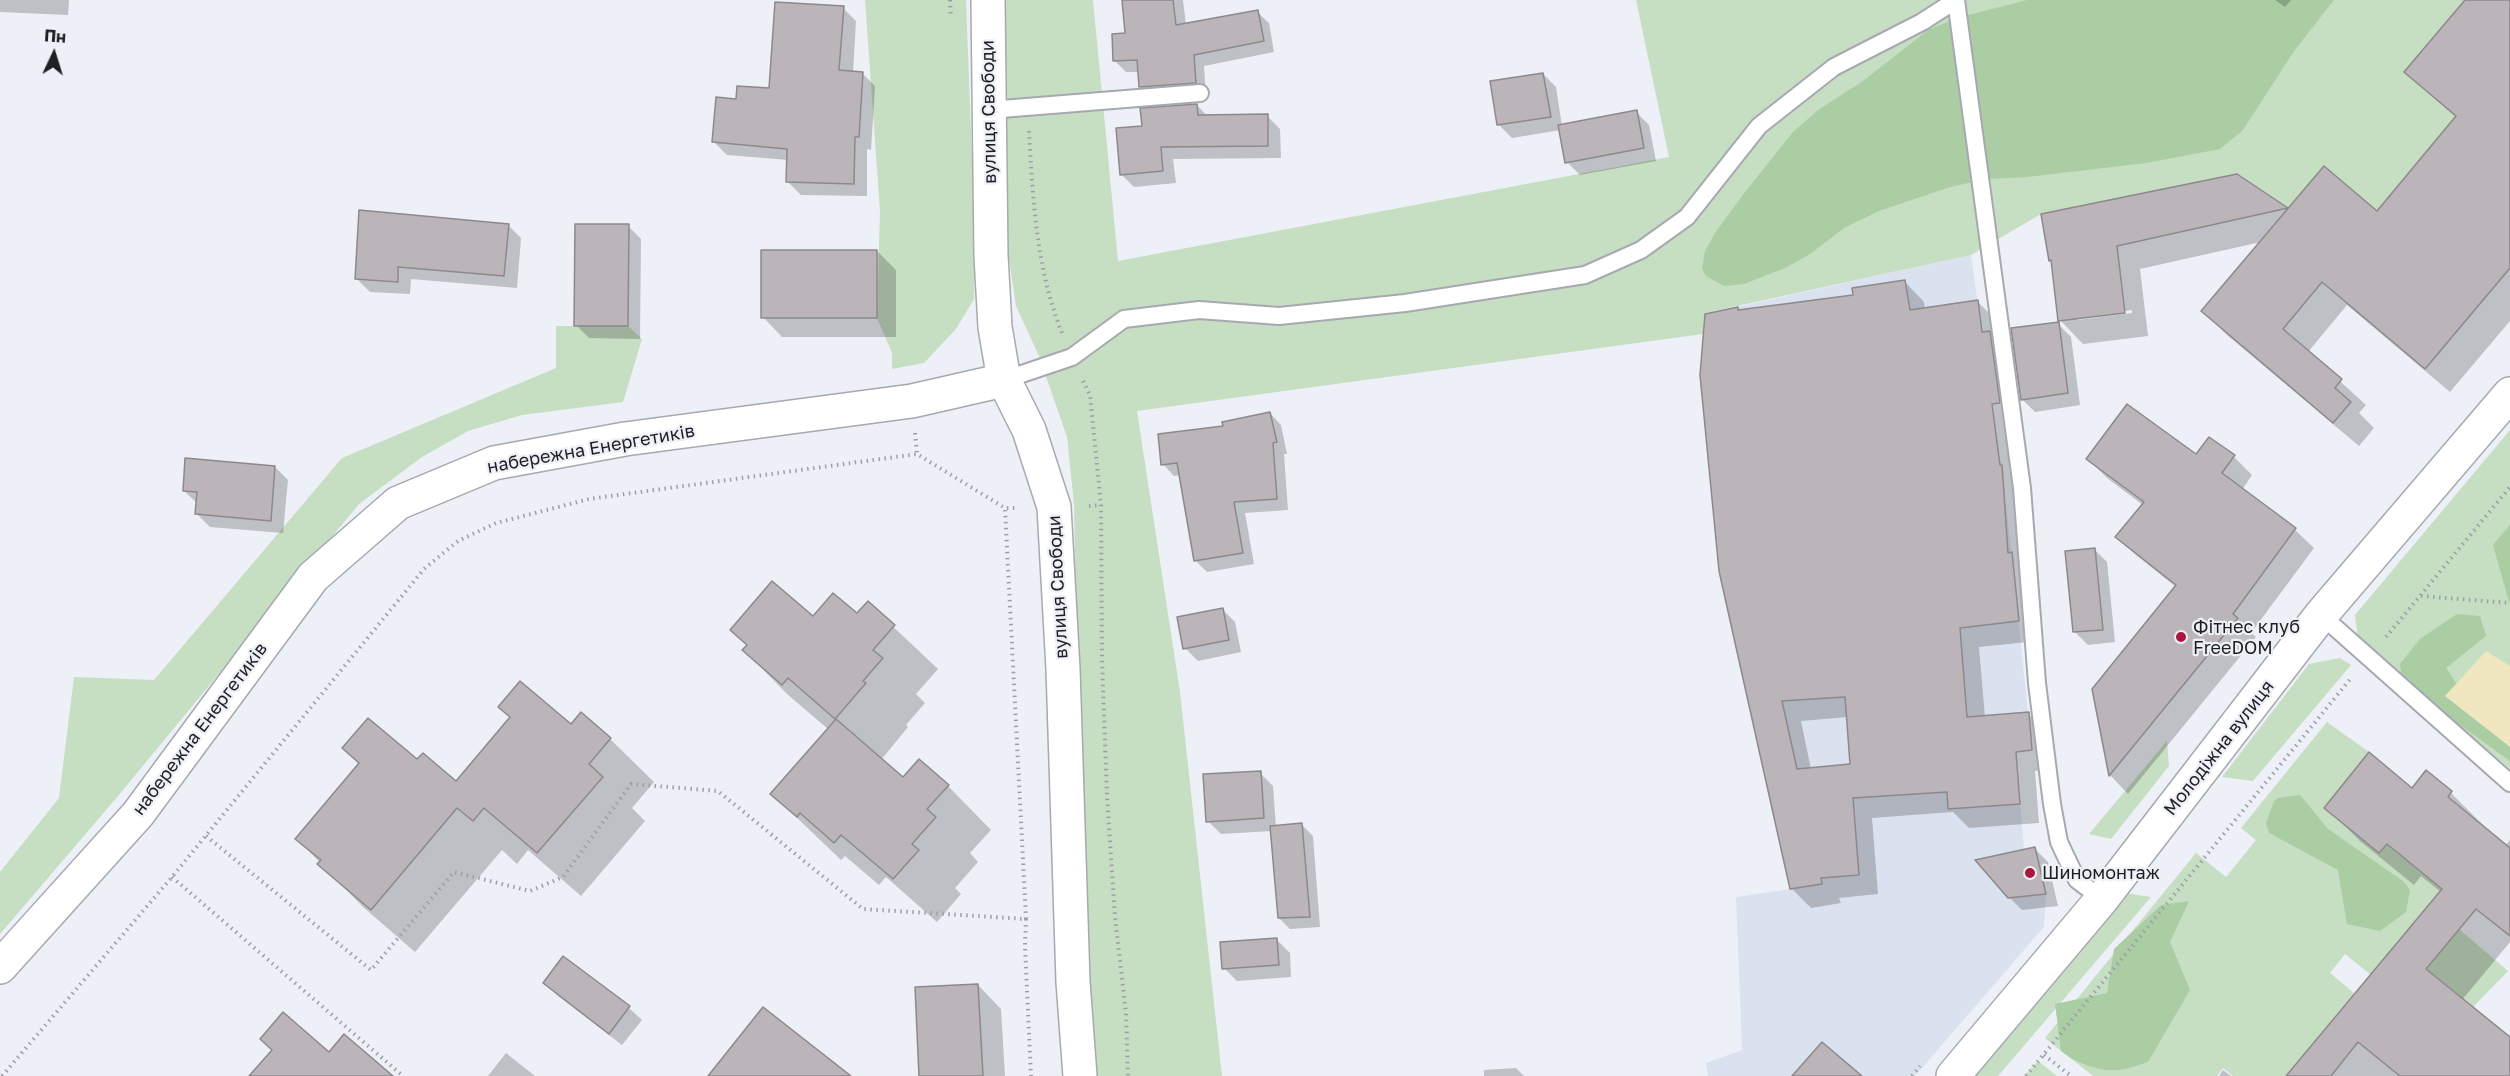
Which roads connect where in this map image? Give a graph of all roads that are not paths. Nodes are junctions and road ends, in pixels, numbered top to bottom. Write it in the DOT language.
graph roads {
  1 [pos="988,0"];
  2 [pos="1956,0"];
  3 [pos="1200,93"];
  4 [pos="989,110"];
  5 [pos="1004,380"];
  6 [pos="2510,394"];
  7 [pos="2321,615"];
  8 [pos="2510,783"];
  9 [pos="2102,899"];
  10 [pos="0,967"];
  11 [pos="1080,1076"];
  12 [pos="1953,1076"];
  1 -- 4 [label="street, вулиця Свободи"];
  2 -- 5 [label="lane"];
  2 -- 9 [label="lane"];
  3 -- 4 [label="lane"];
  4 -- 5 [label="street, вулиця Свободи"];
  5 -- 10 [label="street, набережна Енергетиків"];
  5 -- 11 [label="street, вулиця Свободи"];
  6 -- 7 [label="street, Молодіжна вулиця"];
  7 -- 8 [label="lane"];
  7 -- 9 [label="street, Молодіжна вулиця"];
  9 -- 12 [label="street, Молодіжна вулиця"];
}
